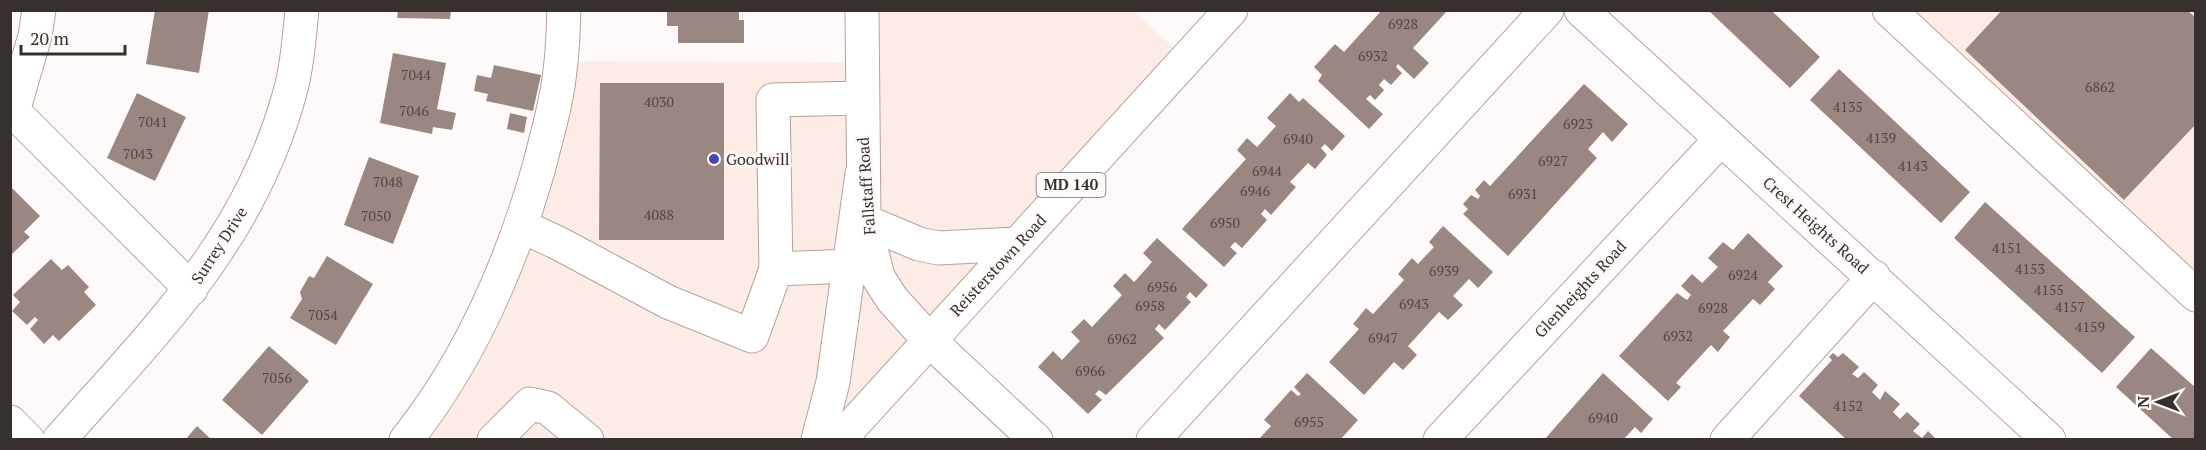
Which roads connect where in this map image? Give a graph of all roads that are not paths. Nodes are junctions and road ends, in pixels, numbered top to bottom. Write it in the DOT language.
graph roads {
  1 [pos="39,10"];
  2 [pos="302,10"];
  3 [pos="564,10"];
  4 [pos="862,10"];
  5 [pos="1231,10"];
  6 [pos="1547,10"];
  7 [pos="1581,10"];
  8 [pos="1888,10"];
  9 [pos="862,98"];
  10 [pos="12,110"];
  11 [pos="1721,139"];
  12 [pos="862,174"];
  13 [pos="864,221"];
  14 [pos="521,226"];
  15 [pos="1017,244"];
  16 [pos="850,266"];
  17 [pos="776,269"];
  18 [pos="1874,278"];
  19 [pos="191,289"];
  20 [pos="2196,294"];
  21 [pos="929,340"];
  22 [pos="10,422"];
  23 [pos="1737,436"];
  24 [pos="28,440"];
  25 [pos="59,440"];
  26 [pos="406,440"];
  27 [pos="494,440"];
  28 [pos="587,440"];
  29 [pos="818,440"];
  30 [pos="839,440"];
  31 [pos="1036,440"];
  32 [pos="1153,440"];
  33 [pos="1440,440"];
  34 [pos="2049,440"];
  1 -- 10 [label="street"];
  2 -- 19 [label="street, Surrey Drive"];
  3 -- 14 [label="street"];
  4 -- 9 [label="street, Fallstaff Road"];
  5 -- 15 [label="street, Reisterstown Road / MD 140"];
  6 -- 32 [label="street"];
  7 -- 11 [label="street, Crest Heights Road"];
  8 -- 20 [label="street"];
  9 -- 12 [label="street, Fallstaff Road"];
  9 -- 17 [label="street"];
  10 -- 19 [label="street"];
  11 -- 18 [label="street, Crest Heights Road"];
  11 -- 33 [label="street, Glenheights Road"];
  12 -- 13 [label="street, Fallstaff Road"];
  12 -- 16 [label="street"];
  13 -- 15 [label="street"];
  13 -- 21 [label="street, Fallstaff Road"];
  14 -- 17 [label="street"];
  14 -- 26 [label="street"];
  15 -- 21 [label="street, Reisterstown Road / MD 140"];
  16 -- 17 [label="street"];
  16 -- 29 [label="street"];
  18 -- 23 [label="street"];
  18 -- 34 [label="street, Crest Heights Road"];
  19 -- 25 [label="street, Surrey Drive"];
  21 -- 30 [label="street, Reisterstown Road / MD 140"];
  21 -- 31 [label="street, Fallstaff Road"];
  22 -- 24 [label="street"];
  27 -- 28 [label="street"];
}
